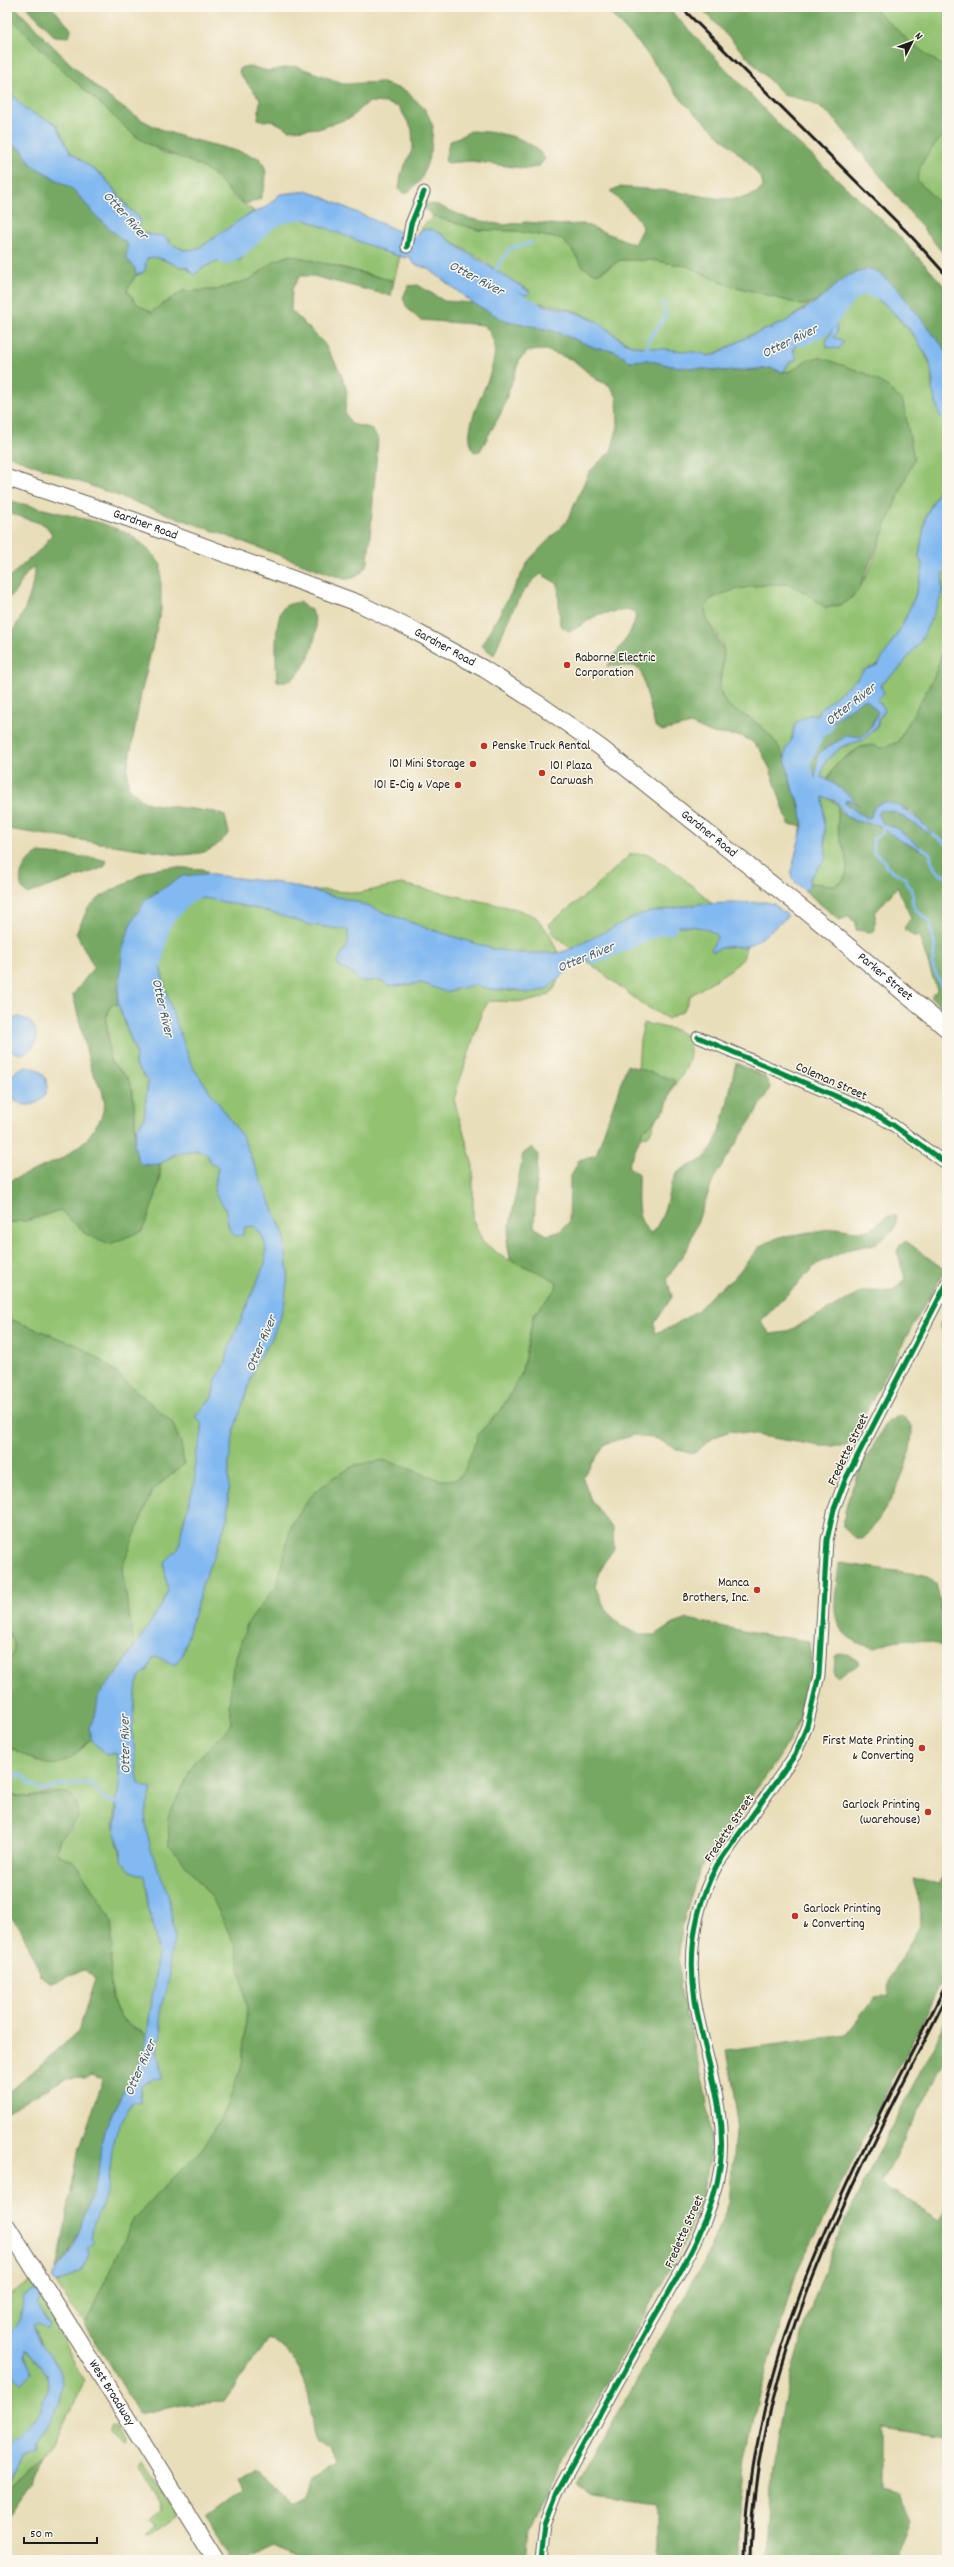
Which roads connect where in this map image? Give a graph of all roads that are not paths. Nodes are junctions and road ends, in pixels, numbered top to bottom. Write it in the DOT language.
graph roads {
  1 [pos="424,192"];
  2 [pos="407,247"];
  3 [pos="7,478"];
  4 [pos="823,925"];
  5 [pos="947,1029"];
  6 [pos="698,1037"];
  7 [pos="947,1164"];
  8 [pos="947,1283"];
  9 [pos="7,2226"];
  10 [pos="216,2560"];
  11 [pos="541,2560"];
  1 -- 2 [label="street"];
  3 -- 4 [label="main road, Gardner Road"];
  4 -- 5 [label="main road, Parker Street"];
  6 -- 7 [label="street, Coleman Street"];
  8 -- 11 [label="street, Fredette Street"];
  9 -- 10 [label="main road, West Broadway"];
}
